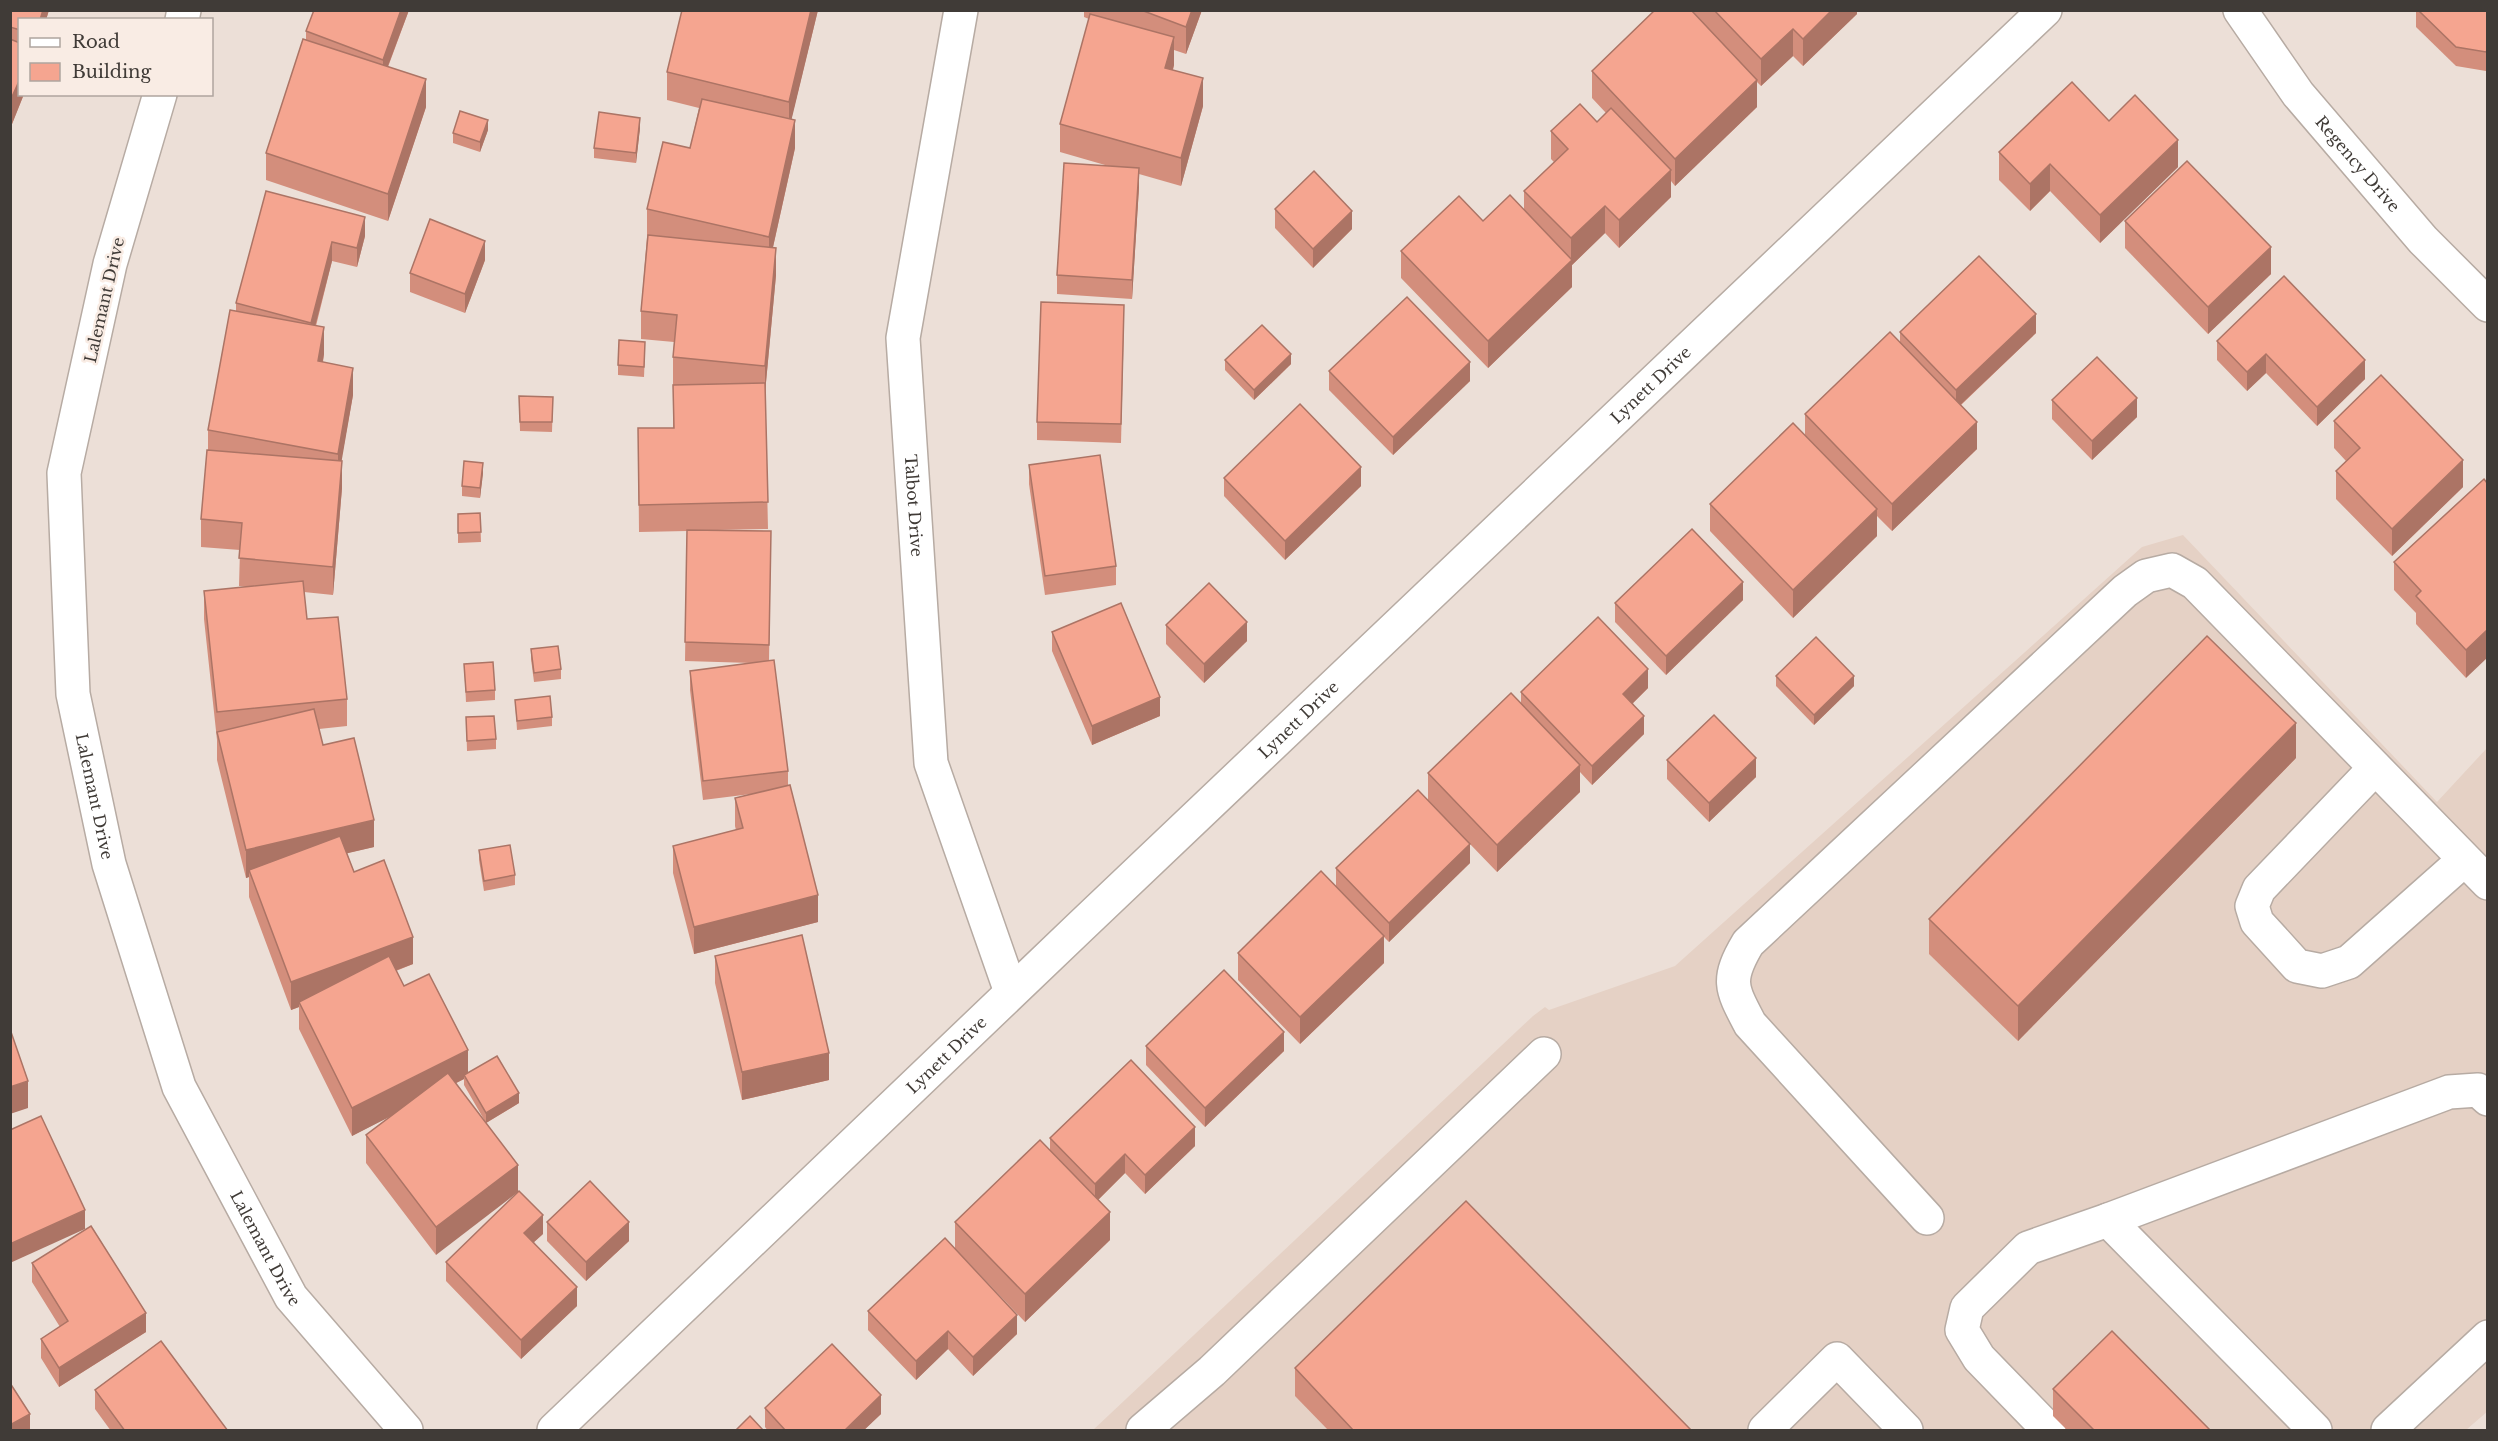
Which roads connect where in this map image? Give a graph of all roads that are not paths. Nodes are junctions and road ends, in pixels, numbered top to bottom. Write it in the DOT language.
graph roads {
  1 [pos="961,10"];
  2 [pos="2045,10"];
  3 [pos="2240,10"];
  4 [pos="159,96"];
  5 [pos="2487,305"];
  6 [pos="2375,768"];
  7 [pos="2464,860"];
  8 [pos="2487,883"];
  9 [pos="1011,992"];
  10 [pos="1544,1054"];
  11 [pos="2487,1099"];
  12 [pos="1927,1218"];
  13 [pos="2108,1220"];
  14 [pos="2487,1337"];
  15 [pos="406,1431"];
  16 [pos="554,1431"];
  17 [pos="1143,1431"];
  18 [pos="1765,1431"];
  19 [pos="1906,1431"];
  20 [pos="2049,1431"];
  21 [pos="2315,1431"];
  22 [pos="2388,1431"];
  1 -- 9 [label="street, Talbot Drive"];
  2 -- 9 [label="street, Lynett Drive"];
  3 -- 5 [label="street, Regency Drive"];
  4 -- 15 [label="street, Lalemant Drive"];
  6 -- 7 [label="street"];
  6 -- 7 [label="street"];
  6 -- 12 [label="street"];
  7 -- 8 [label="street"];
  9 -- 16 [label="street, Lynett Drive"];
  10 -- 17 [label="street"];
  11 -- 13 [label="street"];
  13 -- 20 [label="street"];
  13 -- 21 [label="street"];
  14 -- 22 [label="street"];
  18 -- 19 [label="street"];
}
